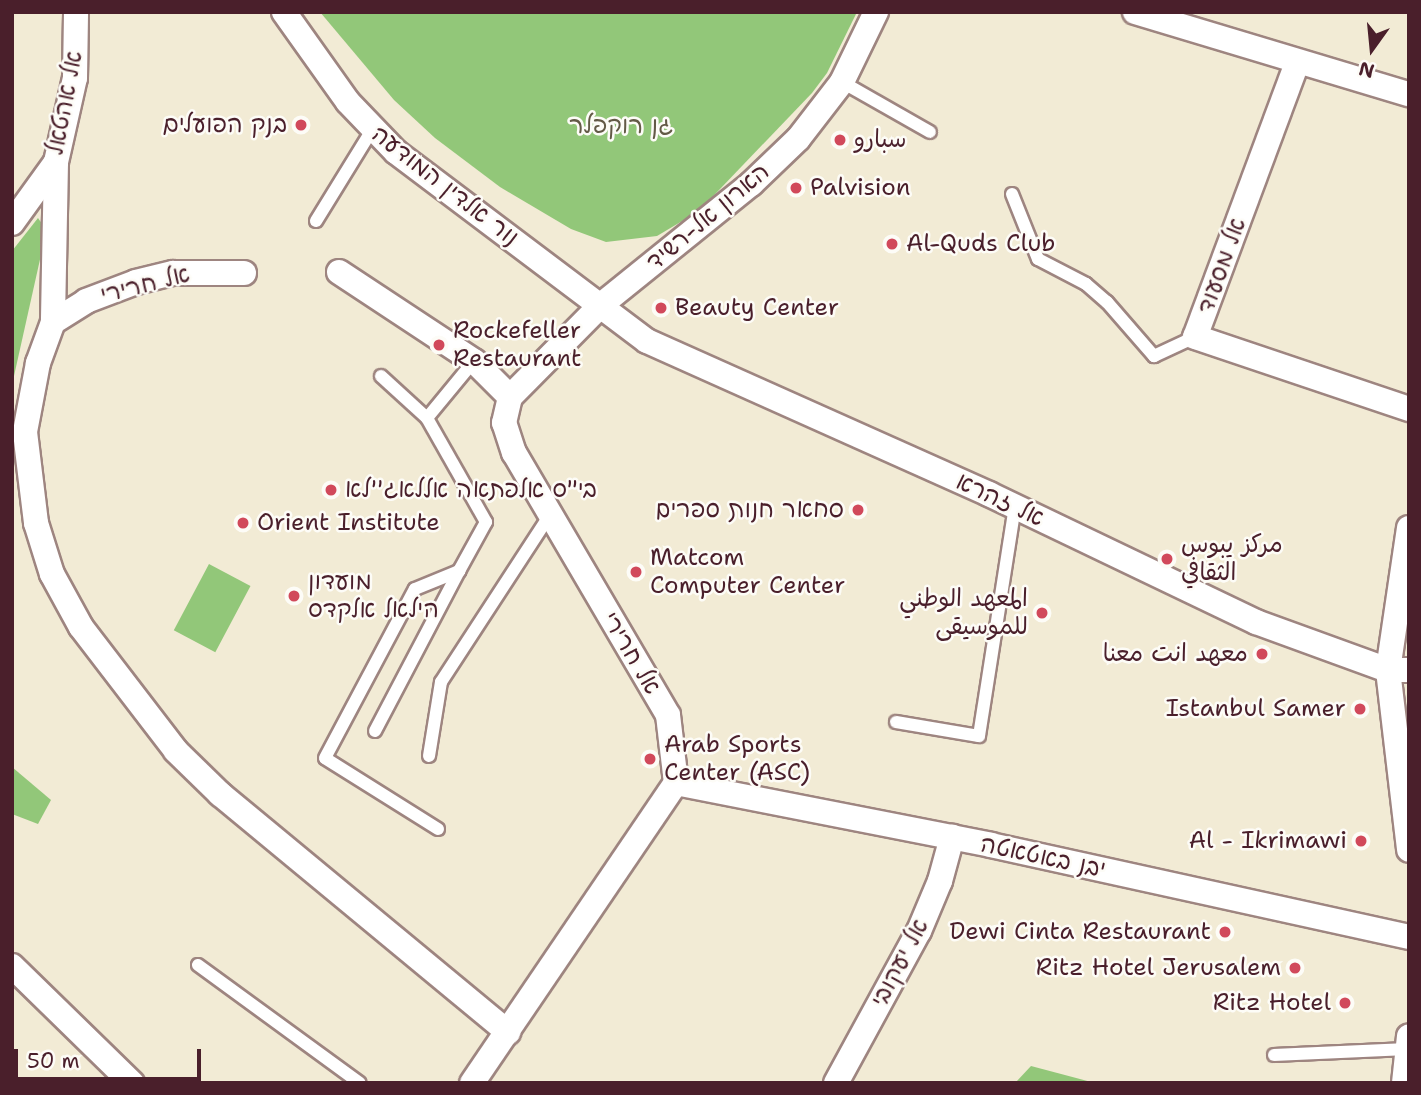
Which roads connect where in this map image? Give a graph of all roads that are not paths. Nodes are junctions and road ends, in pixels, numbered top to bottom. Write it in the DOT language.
graph roads {
  1 [pos="76,12"];
  2 [pos="284,12"];
  3 [pos="876,12"];
  4 [pos="1135,12"];
  5 [pos="1297,63"];
  6 [pos="842,82"];
  7 [pos="1409,94"];
  8 [pos="372,130"];
  9 [pos="930,132"];
  10 [pos="56,162"];
  11 [pos="1012,194"];
  12 [pos="316,221"];
  13 [pos="12,223"];
  14 [pos="339,272"];
  15 [pos="244,273"];
  16 [pos="601,306"];
  17 [pos="53,322"];
  18 [pos="1195,337"];
  19 [pos="474,361"];
  20 [pos="381,376"];
  21 [pos="510,397"];
  22 [pos="1409,409"];
  23 [pos="427,418"];
  24 [pos="1015,507"];
  25 [pos="550,515"];
  26 [pos="1409,528"];
  27 [pos="459,571"];
  28 [pos="1398,670"];
  29 [pos="896,722"];
  30 [pos="375,731"];
  31 [pos="429,756"];
  32 [pos="676,783"];
  33 [pos="438,829"];
  34 [pos="952,837"];
  35 [pos="1409,850"];
  36 [pos="1409,937"];
  37 [pos="198,965"];
  38 [pos="12,966"];
  39 [pos="508,1032"];
  40 [pos="1408,1042"];
  41 [pos="1274,1055"];
  42 [pos="131,1083"];
  43 [pos="360,1083"];
  44 [pos="472,1083"];
  45 [pos="836,1083"];
  46 [pos="1404,1083"];
  1 -- 10 [label="street, אל אהטאל"];
  2 -- 8 [label="street, נור אלדין המודעה"];
  3 -- 6 [label="street, הארון אל-רשיד"];
  4 -- 5 [label="street"];
  5 -- 7 [label="street"];
  5 -- 18 [label="street, אל מסעוד"];
  6 -- 9 [label="lane"];
  6 -- 16 [label="street, הארון אל-רשיד"];
  8 -- 12 [label="lane"];
  8 -- 16 [label="street, נור אלדין המודעה"];
  10 -- 13 [label="street, אל אהטאל"];
  10 -- 17 [label="street"];
  11 -- 18 [label="lane"];
  14 -- 19 [label="street"];
  15 -- 17 [label="street, אל חרירי"];
  16 -- 21 [label="street, הארון אל-רשיד"];
  16 -- 24 [label="street, אל זהרא"];
  17 -- 39 [label="street"];
  18 -- 22 [label="street, אל מסעוד"];
  19 -- 21 [label="street"];
  19 -- 23 [label="lane"];
  20 -- 23 [label="lane"];
  21 -- 25 [label="street, אל חרירי"];
  23 -- 27 [label="lane"];
  24 -- 28 [label="street, אל זהרא"];
  24 -- 29 [label="lane"];
  25 -- 31 [label="lane"];
  25 -- 32 [label="street, אל חרירי"];
  26 -- 28 [label="street"];
  27 -- 30 [label="lane"];
  27 -- 33 [label="lane"];
  28 -- 35 [label="street"];
  32 -- 34 [label="street, יבנ באטאטה"];
  32 -- 39 [label="street"];
  34 -- 36 [label="street, יבנ באטאטה"];
  34 -- 45 [label="street, אל יעקובי"];
  37 -- 43 [label="lane"];
  38 -- 42 [label="street"];
  39 -- 44 [label="street"];
  40 -- 41 [label="lane"];
  40 -- 46 [label="street"];
}
